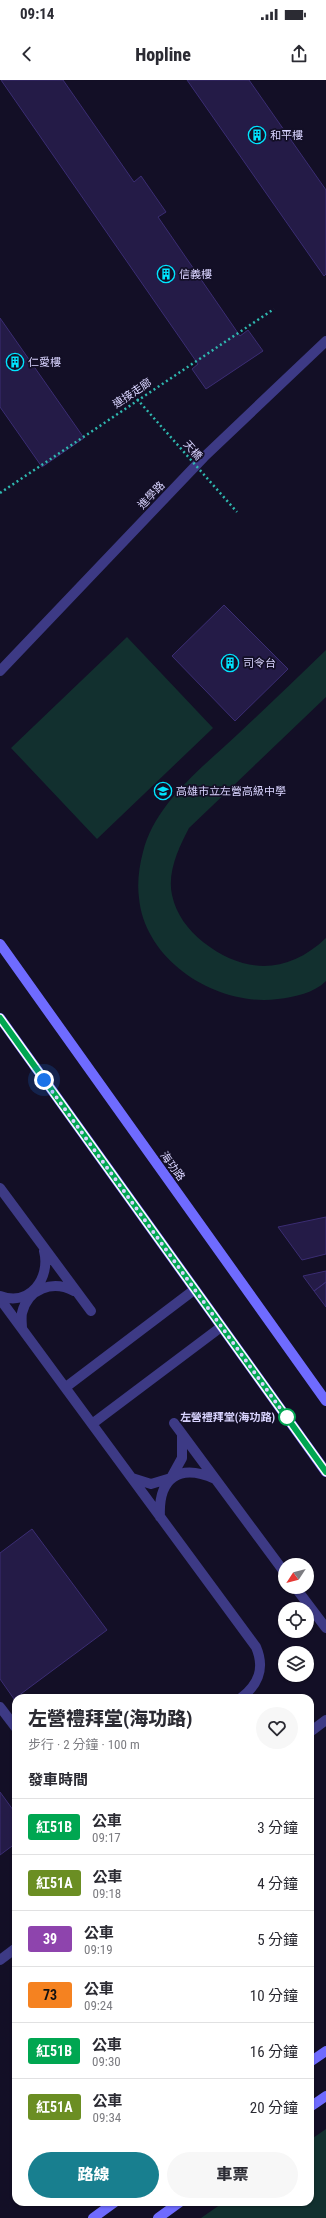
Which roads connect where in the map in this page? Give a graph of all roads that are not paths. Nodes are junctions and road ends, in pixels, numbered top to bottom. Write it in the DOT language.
graph roads {
  1 [pos="326,341"];
  2 [pos="0,671"];
  3 [pos="0,944"];
  4 [pos="0,1018"];
  5 [pos="0,1188"];
  6 [pos="43,1246"];
  7 [pos="194,1290"];
  8 [pos="34,1292"];
  9 [pos="76,1292"];
  10 [pos="0,1296"];
  11 [pos="0,1299"];
  12 [pos="91,1311"];
  13 [pos="221,1327"];
  14 [pos="22,1329"];
  15 [pos="66,1387"];
  16 [pos="326,1401"];
  17 [pos="174,1423"];
  18 [pos="92,1424"];
  19 [pos="182,1434"];
  20 [pos="326,1472"];
  21 [pos="132,1478"];
  22 [pos="171,1478"];
  23 [pos="215,1479"];
  24 [pos="160,1517"];
  25 [pos="278,1564"];
  26 [pos="301,1594"];
  27 [pos="326,1628"];
  28 [pos="245,1694"];
  29 [pos="0,1707"];
  30 [pos="326,1720"];
  31 [pos="12,1723"];
  32 [pos="314,1729"];
  33 [pos="12,1951"];
  34 [pos="0,1960"];
  35 [pos="326,2051"];
  36 [pos="314,2059"];
  37 [pos="326,2096"];
  38 [pos="314,2104"];
  39 [pos="110,2206"];
  40 [pos="174,2206"];
  41 [pos="93,2218"];
  42 [pos="158,2218"];
  1 -- 2 [label="street, 進學路"];
  3 -- 16 [label="street, 海功路"];
  4 -- 7 [label="street"];
  5 -- 6 [label="street"];
  6 -- 8 [label="street"];
  6 -- 9 [label="street"];
  7 -- 13 [label="street"];
  7 -- 15 [label="street"];
  8 -- 9 [label="street"];
  8 -- 10 [label="street"];
  8 -- 14 [label="street"];
  9 -- 12 [label="street"];
  11 -- 14 [label="street"];
  13 -- 18 [label="street"];
  13 -- 20 [label="street"];
  14 -- 15 [label="street"];
  15 -- 18 [label="street"];
  17 -- 19 [label="street"];
  18 -- 21 [label="street"];
  19 -- 22 [label="street"];
  19 -- 23 [label="street"];
  21 -- 22 [label="street"];
  21 -- 24 [label="street"];
  22 -- 23 [label="street"];
  22 -- 24 [label="street"];
  23 -- 25 [label="street"];
  24 -- 28 [label="street"];
  26 -- 27 [label="street"];
  29 -- 31 [label="street"];
  30 -- 32 [label="street"];
  33 -- 34 [label="street"];
  35 -- 36 [label="street"];
  37 -- 38 [label="street"];
  39 -- 41 [label="street"];
  40 -- 42 [label="street"];
}
